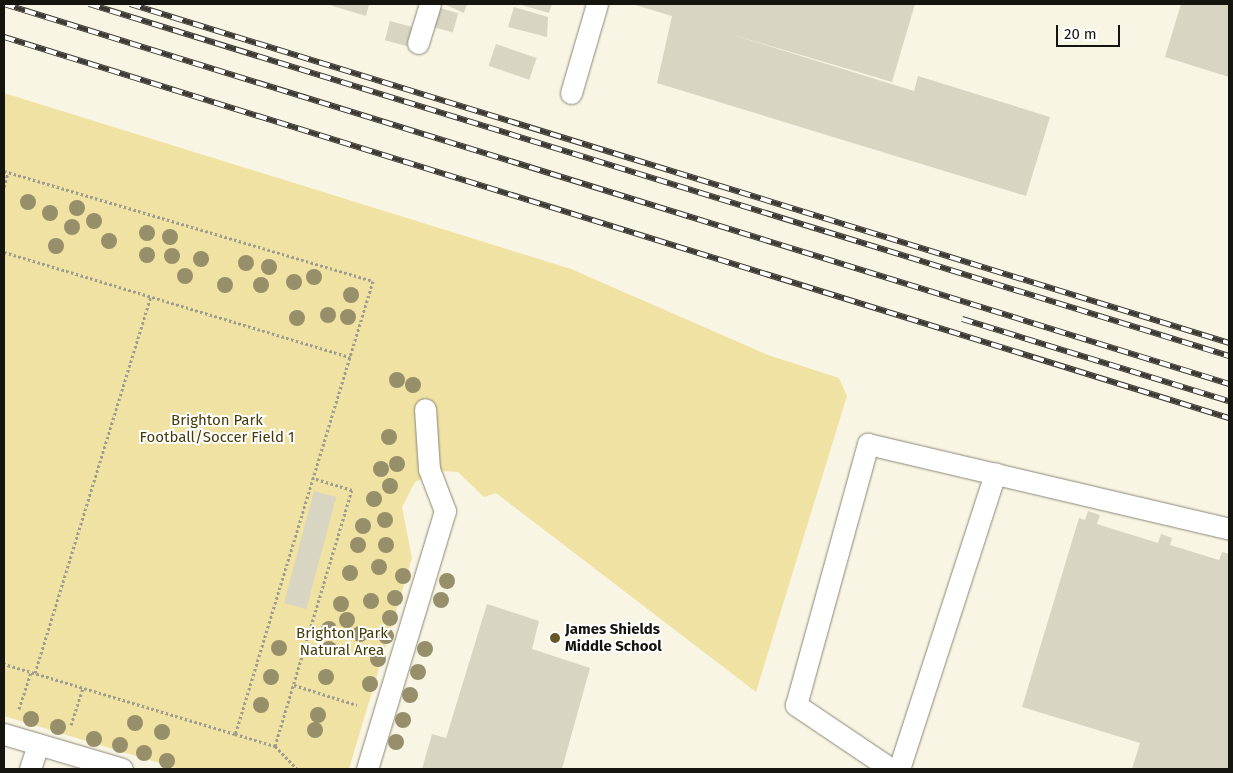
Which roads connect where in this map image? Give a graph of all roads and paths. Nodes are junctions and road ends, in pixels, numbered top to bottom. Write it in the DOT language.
graph roads {
  1 [pos="430,4"];
  2 [pos="597,4"];
  3 [pos="418,43"];
  4 [pos="571,92"];
  5 [pos="6,172"];
  6 [pos="4,187"];
  7 [pos="4,252"];
  8 [pos="151,296"];
  9 [pos="350,357"];
  10 [pos="425,409"];
  11 [pos="995,473"];
  12 [pos="314,478"];
  13 [pos="1229,529"];
  14 [pos="4,664"];
  15 [pos="33,673"];
  16 [pos="294,685"];
  17 [pos="83,688"];
  18 [pos="357,705"];
  19 [pos="19,709"];
  20 [pos="72,725"];
  21 [pos="4,734"];
  22 [pos="235,734"];
  23 [pos="38,744"];
  24 [pos="276,746"];
  25 [pos="30,769"];
  26 [pos="122,769"];
  27 [pos="297,769"];
  28 [pos="367,769"];
  29 [pos="891,769"];
  30 [pos="899,769"];
  1 -- 3 [label="street"];
  2 -- 4 [label="street"];
  5 -- 6 [label="path"];
  5 -- 9 [label="path"];
  7 -- 8 [label="path"];
  8 -- 9 [label="path"];
  8 -- 15 [label="path"];
  9 -- 12 [label="path"];
  10 -- 28 [label="street"];
  11 -- 13 [label="street"];
  11 -- 29 [label="street"];
  11 -- 30 [label="street"];
  12 -- 16 [label="path"];
  12 -- 22 [label="path"];
  14 -- 15 [label="path"];
  15 -- 17 [label="path"];
  15 -- 19 [label="path"];
  16 -- 18 [label="path"];
  16 -- 24 [label="path"];
  17 -- 20 [label="path"];
  17 -- 22 [label="path"];
  21 -- 23 [label="street"];
  22 -- 24 [label="path"];
  23 -- 25 [label="street"];
  23 -- 26 [label="street"];
  24 -- 27 [label="path"];
}
